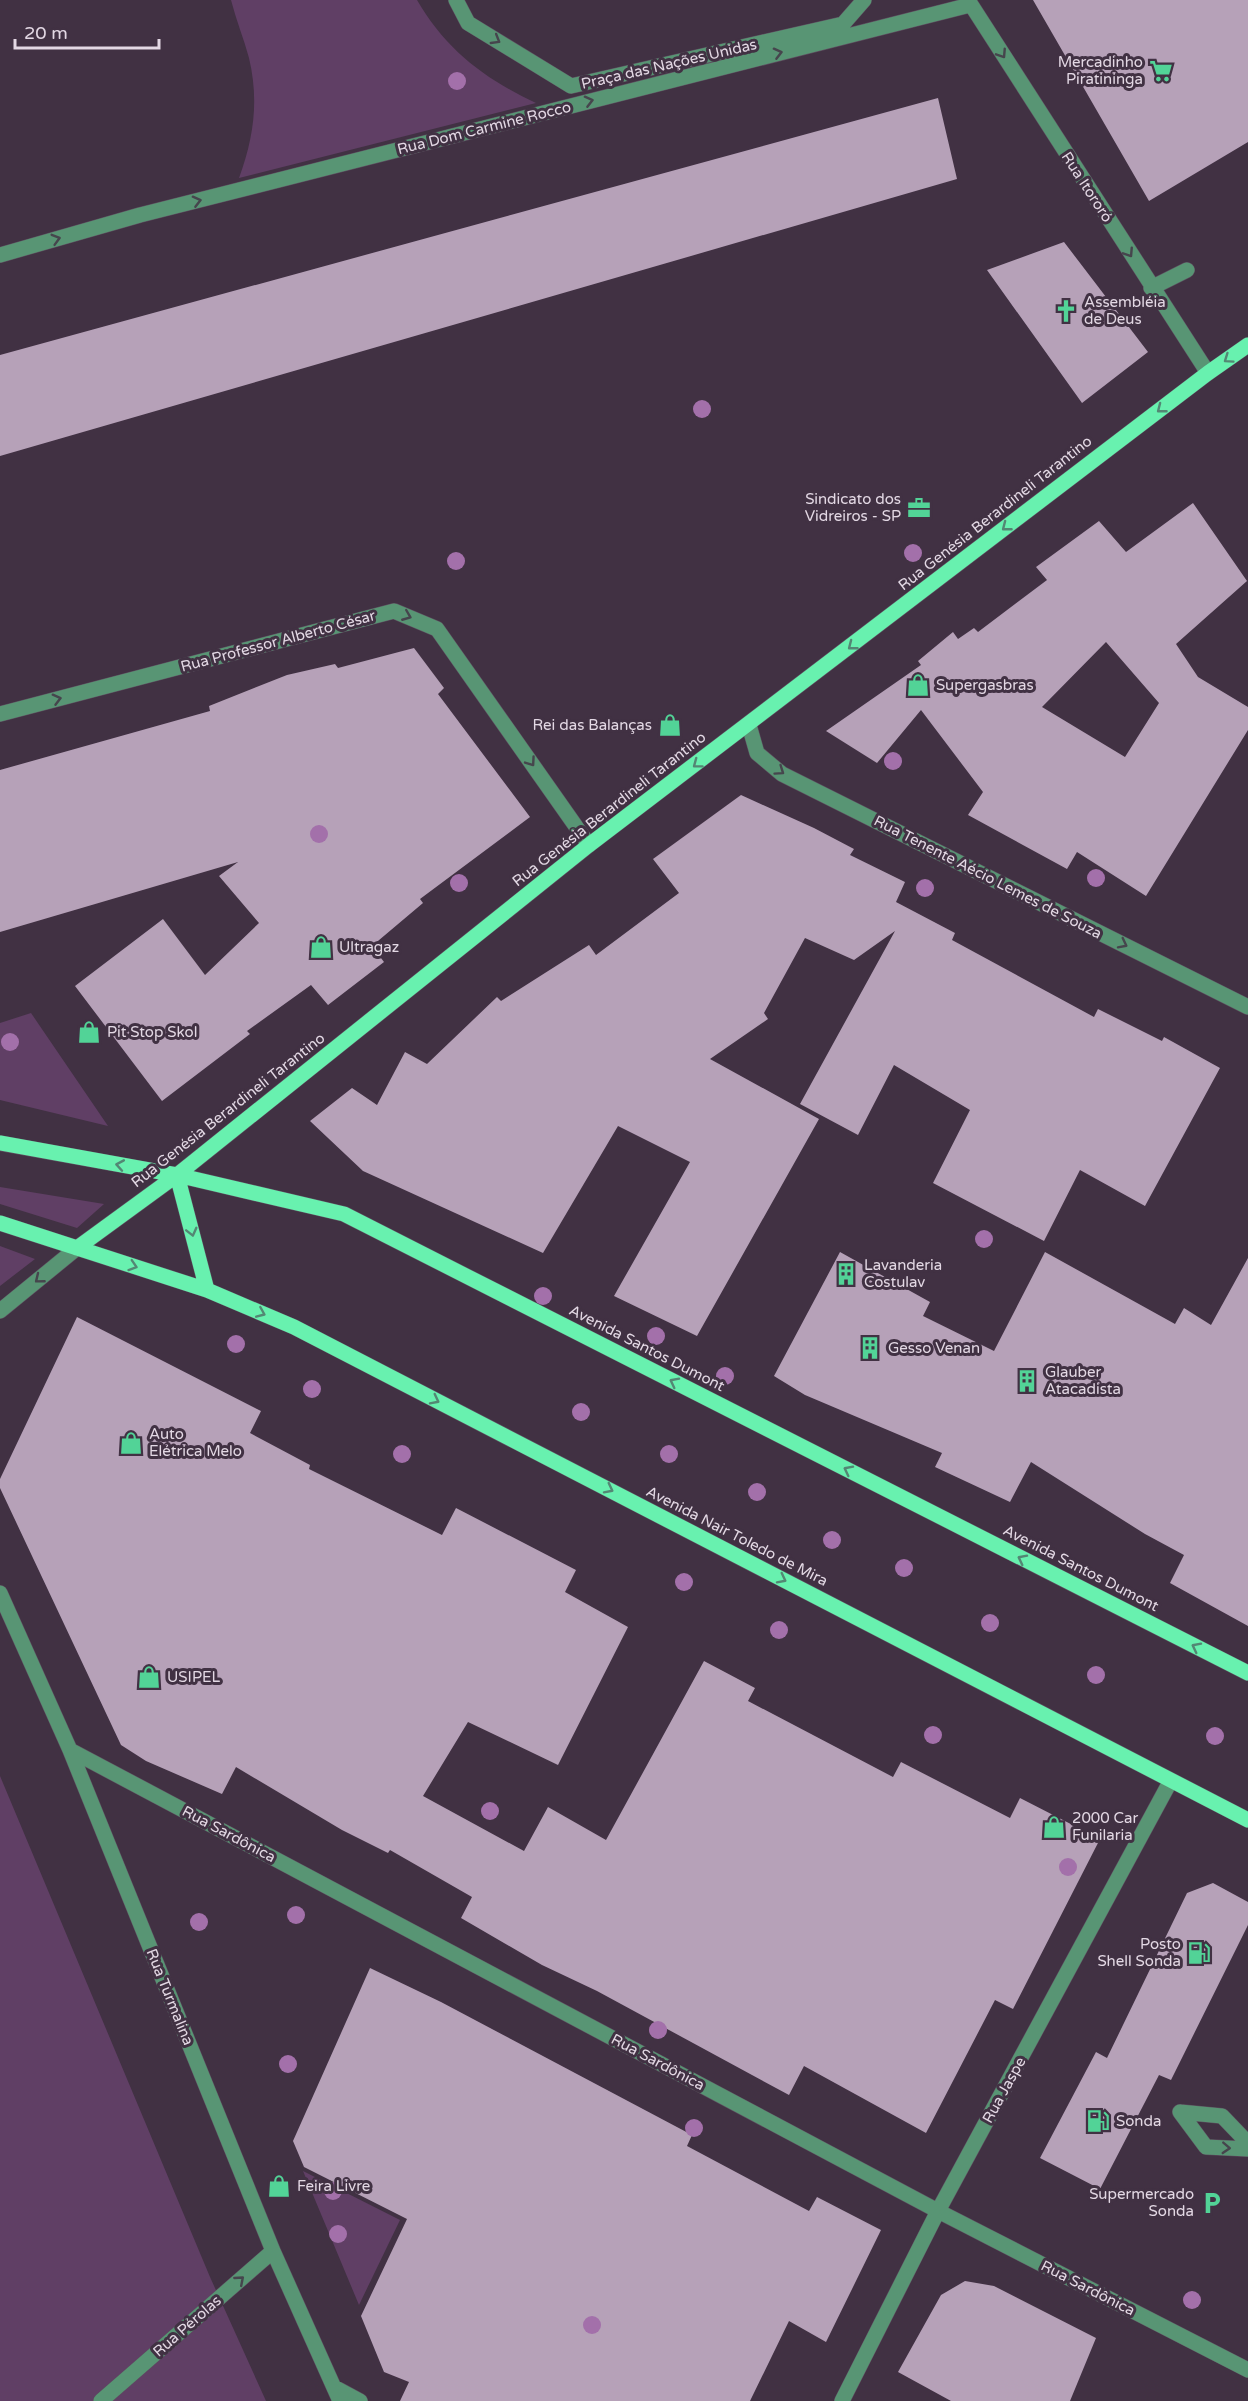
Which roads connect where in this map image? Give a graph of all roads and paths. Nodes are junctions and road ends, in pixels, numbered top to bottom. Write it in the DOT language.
graph roads {
  1 [pos="456,0"];
  2 [pos="864,0"];
  3 [pos="969,2"];
  4 [pos="0,255"];
  5 [pos="1187,270"];
  6 [pos="1151,288"];
  7 [pos="1248,345"];
  8 [pos="1208,373"];
  9 [pos="0,714"];
  10 [pos="749,725"];
  11 [pos="589,845"];
  12 [pos="1248,1007"];
  13 [pos="0,1143"];
  14 [pos="177,1175"];
  15 [pos="0,1223"];
  16 [pos="77,1248"];
  17 [pos="207,1290"];
  18 [pos="0,1311"];
  19 [pos="0,1593"];
  20 [pos="1248,1673"];
  21 [pos="70,1750"];
  22 [pos="1170,1782"];
  23 [pos="1248,1820"];
  24 [pos="1248,2143"];
  25 [pos="1248,2149"];
  26 [pos="938,2211"];
  27 [pos="273,2251"];
  28 [pos="1248,2370"];
  29 [pos="337,2394"];
  30 [pos="101,2401"];
  31 [pos="360,2401"];
  32 [pos="842,2401"];
  1 -- 2 [label="street, Praça das Nações Unidas, one-way"];
  4 -- 3 [label="street, Rua Dom Carmine Rocco, one-way"];
  3 -- 6 [label="street, Rua Itororó, one-way"];
  5 -- 6 [label="street"];
  6 -- 8 [label="street, Rua Itororó"];
  7 -- 8 [label="main road, Rua Genésia Berardineli Tarantino, one-way"];
  8 -- 10 [label="main road, Rua Genésia Berardineli Tarantino, one-way"];
  9 -- 11 [label="street, Rua Professor Alberto César, one-way"];
  10 -- 11 [label="main road, Rua Genésia Berardineli Tarantino, one-way"];
  10 -- 12 [label="street, Rua Tenente Aécio Lemes de Souza, one-way"];
  11 -- 14 [label="main road, Rua Genésia Berardineli Tarantino"];
  14 -- 13 [label="main road, Avenida Santos Dumont, one-way"];
  14 -- 16 [label="main road, Rua Genésia Berardineli Tarantino"];
  14 -- 17 [label="main road, one-way"];
  20 -- 14 [label="main road, Avenida Santos Dumont, one-way"];
  15 -- 16 [label="main road"];
  16 -- 17 [label="main road, Avenida Nair Toledo de Mira, one-way"];
  16 -- 18 [label="street, Rua Genésia Berardineli Tarantino, one-way"];
  17 -- 22 [label="main road, Avenida Nair Toledo de Mira, one-way"];
  19 -- 21 [label="street, Rua Turmalina"];
  21 -- 26 [label="street, Rua Sardônica"];
  21 -- 27 [label="street, Rua Turmalina"];
  22 -- 23 [label="main road, Avenida Nair Toledo de Mira"];
  22 -- 26 [label="street, Rua Jaspe"];
  24 -- 25 [label="street, one-way"];
  26 -- 28 [label="street, Rua Sardônica"];
  26 -- 32 [label="street, Rua Jaspe"];
  27 -- 29 [label="street, Rua Turmalina"];
  30 -- 27 [label="street, Rua Pérolas, one-way"];
  29 -- 31 [label="street"];
}
